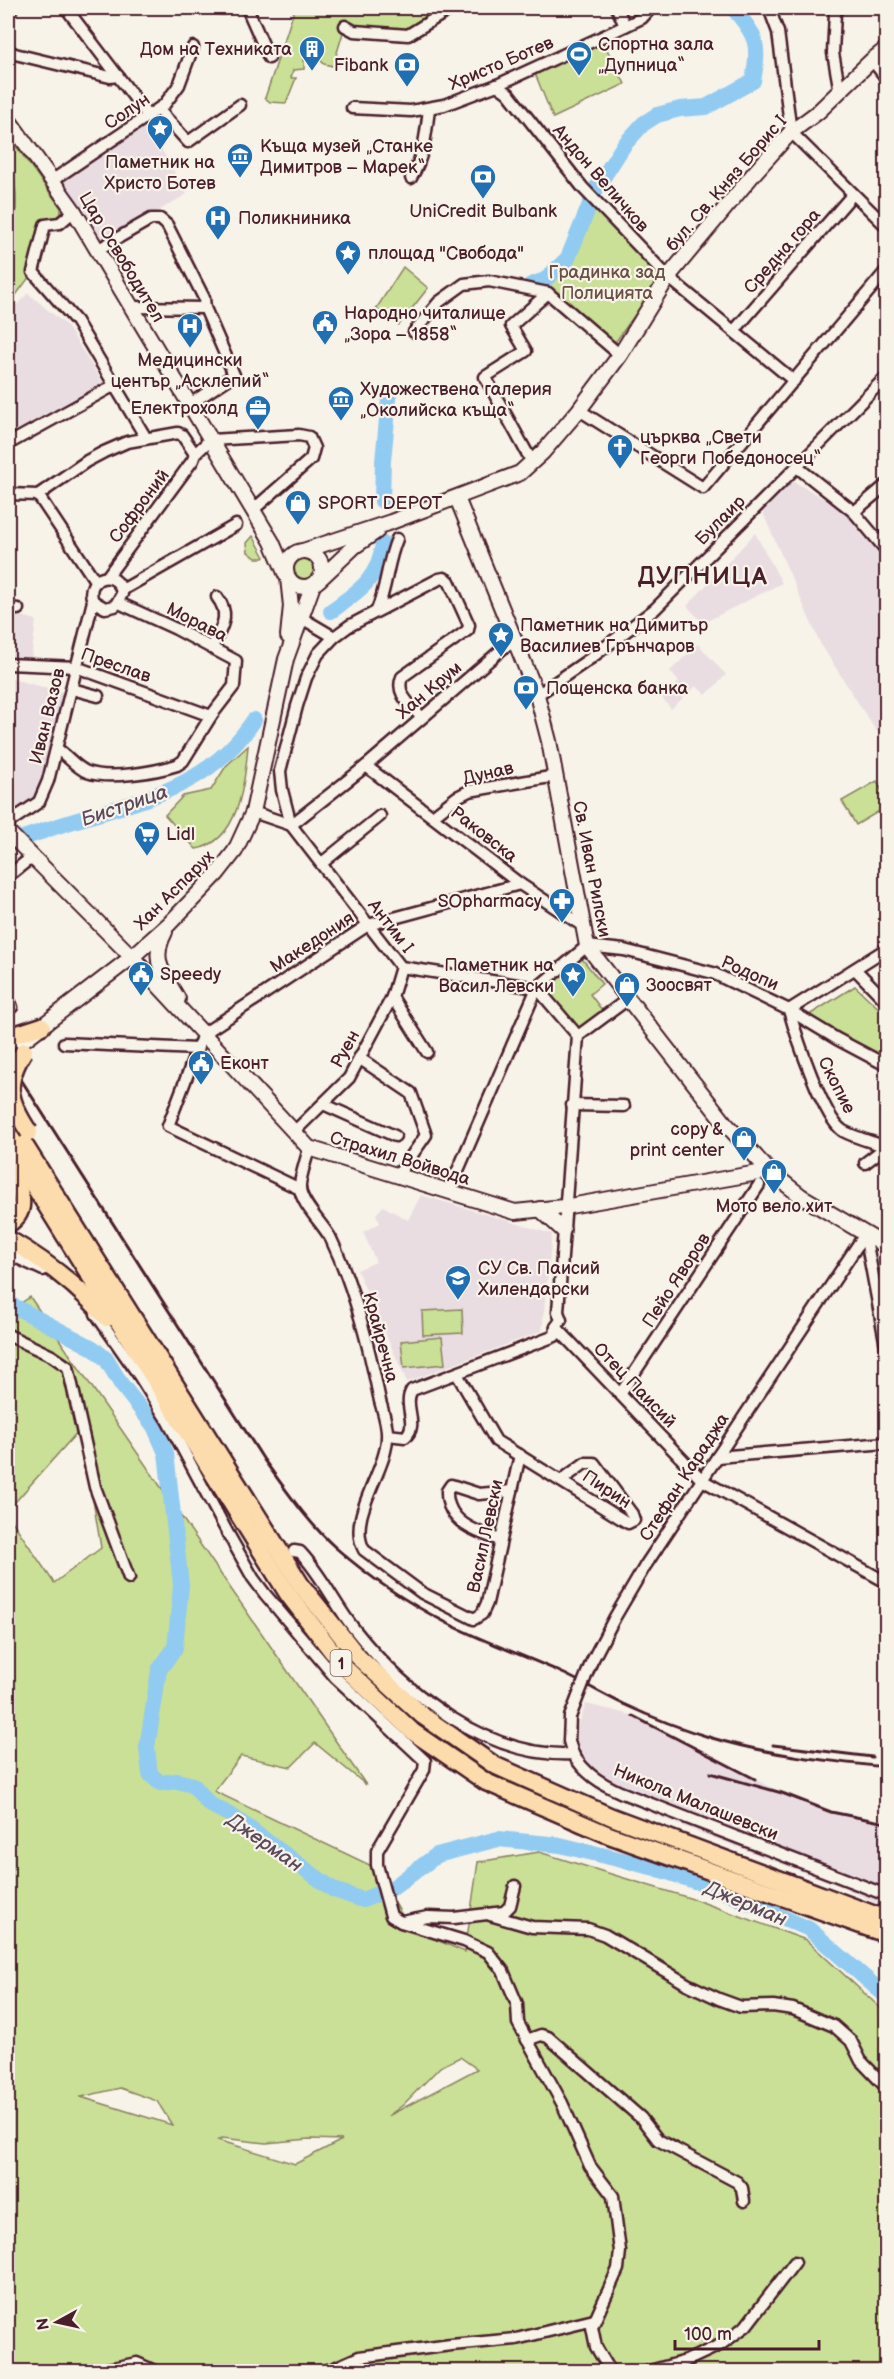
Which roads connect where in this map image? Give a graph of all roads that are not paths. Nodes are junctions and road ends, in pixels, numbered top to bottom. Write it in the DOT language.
graph roads {
  1 [pos="12,8"];
  2 [pos="66,8"];
  3 [pos="247,8"];
  4 [pos="452,8"];
  5 [pos="617,8"];
  6 [pos="651,8"];
  7 [pos="769,8"];
  8 [pos="838,8"];
  9 [pos="8,11"];
  10 [pos="345,26"];
  11 [pos="625,26"];
  12 [pos="193,47"];
  13 [pos="886,49"];
  14 [pos="8,50"];
  15 [pos="269,58"];
  16 [pos="872,60"];
  17 [pos="118,76"];
  18 [pos="886,78"];
  19 [pos="497,85"];
  20 [pos="840,92"];
  21 [pos="240,105"];
  22 [pos="352,108"];
  23 [pos="429,109"];
  24 [pos="159,110"];
  25 [pos="149,117"];
  26 [pos="8,119"];
  27 [pos="790,132"];
  28 [pos="411,178"];
  29 [pos="53,180"];
  30 [pos="854,194"];
  31 [pos="74,211"];
  32 [pos="886,226"];
  33 [pos="98,250"];
  34 [pos="886,271"];
  35 [pos="668,277"];
  36 [pos="548,293"];
  37 [pos="132,307"];
  38 [pos="206,308"];
  39 [pos="734,331"];
  40 [pos="414,332"];
  41 [pos="620,355"];
  42 [pos="886,376"];
  43 [pos="794,381"];
  44 [pos="113,386"];
  45 [pos="189,404"];
  46 [pos="579,410"];
  47 [pos="146,438"];
  48 [pos="210,440"];
  49 [pos="8,444"];
  50 [pos="195,454"];
  51 [pos="532,462"];
  52 [pos="797,467"];
  53 [pos="886,485"];
  54 [pos="8,494"];
  55 [pos="38,495"];
  56 [pos="457,498"];
  57 [pos="253,510"];
  58 [pos="854,512"];
  59 [pos="391,522"];
  60 [pos="236,525"];
  61 [pos="398,538"];
  62 [pos="272,542"];
  63 [pos="886,550"];
  64 [pos="299,552"];
  65 [pos="287,576"];
  66 [pos="107,577"];
  67 [pos="96,582"];
  68 [pos="316,582"];
  69 [pos="122,590"];
  70 [pos="217,597"];
  71 [pos="93,601"];
  72 [pos="119,603"];
  73 [pos="377,610"];
  74 [pos="306,621"];
  75 [pos="331,635"];
  76 [pos="514,639"];
  77 [pos="212,648"];
  78 [pos="286,659"];
  79 [pos="8,664"];
  80 [pos="76,667"];
  81 [pos="72,689"];
  82 [pos="537,695"];
  83 [pos="98,696"];
  84 [pos="211,716"];
  85 [pos="421,717"];
  86 [pos="57,748"];
  87 [pos="366,766"];
  88 [pos="556,776"];
  89 [pos="253,812"];
  90 [pos="434,815"];
  91 [pos="380,816"];
  92 [pos="291,825"];
  93 [pos="9,830"];
  94 [pos="32,856"];
  95 [pos="322,863"];
  96 [pos="8,876"];
  97 [pos="520,884"];
  98 [pos="169,924"];
  99 [pos="368,925"];
  100 [pos="583,926"];
  101 [pos="587,946"];
  102 [pos="886,950"];
  103 [pos="132,957"];
  104 [pos="401,967"];
  105 [pos="855,969"];
  106 [pos="537,988"];
  107 [pos="392,996"];
  108 [pos="628,999"];
  109 [pos="886,1001"];
  110 [pos="789,1010"];
  111 [pos="189,1018"];
  112 [pos="42,1026"];
  113 [pos="203,1034"];
  114 [pos="578,1036"];
  115 [pos="63,1043"];
  116 [pos="14,1044"];
  117 [pos="197,1049"];
  118 [pos="427,1052"];
  119 [pos="359,1058"];
  120 [pos="886,1065"];
  121 [pos="324,1104"];
  122 [pos="572,1105"];
  123 [pos="624,1106"];
  124 [pos="8,1119"];
  125 [pos="294,1132"];
  126 [pos="395,1136"];
  127 [pos="8,1144"];
  128 [pos="886,1147"];
  129 [pos="309,1148"];
  130 [pos="866,1163"];
  131 [pos="769,1171"];
  132 [pos="9,1172"];
  133 [pos="398,1175"];
  134 [pos="759,1185"];
  135 [pos="300,1189"];
  136 [pos="449,1191"];
  137 [pos="564,1207"];
  138 [pos="540,1209"];
  139 [pos="11,1222"];
  140 [pos="563,1230"];
  141 [pos="866,1234"];
  142 [pos="886,1246"];
  143 [pos="11,1254"];
  144 [pos="556,1328"];
  145 [pos="8,1335"];
  146 [pos="886,1346"];
  147 [pos="139,1355"];
  148 [pos="457,1374"];
  149 [pos="621,1393"];
  150 [pos="388,1435"];
  151 [pos="886,1443"];
  152 [pos="520,1455"];
  153 [pos="717,1457"];
  154 [pos="562,1480"];
  155 [pos="702,1480"];
  156 [pos="512,1491"];
  157 [pos="261,1523"];
  158 [pos="500,1540"];
  159 [pos="294,1551"];
  160 [pos="263,1571"];
  161 [pos="129,1578"];
  162 [pos="253,1578"];
  163 [pos="886,1582"];
  164 [pos="573,1754"];
  165 [pos="515,1886"];
  166 [pos="886,1895"];
  167 [pos="490,1915"];
  168 [pos="886,1919"];
  169 [pos="401,1922"];
  170 [pos="886,1934"];
  171 [pos="527,2040"];
  172 [pos="886,2087"];
  173 [pos="744,2201"];
  174 [pos="795,2262"];
  175 [pos="594,2320"];
  176 [pos="93,2372"];
  177 [pos="157,2372"];
  178 [pos="318,2372"];
  179 [pos="611,2372"];
  180 [pos="646,2372"];
  1 -- 9 [label="street"];
  2 -- 17 [label="street"];
  3 -- 15 [label="street"];
  4 -- 10 [label="street"];
  5 -- 11 [label="street"];
  6 -- 11 [label="street, Христо Ботев"];
  7 -- 27 [label="street"];
  8 -- 20 [label="street"];
  11 -- 19 [label="street, Христо Ботев"];
  12 -- 24 [label="street, Солун"];
  13 -- 16 [label="street, бул. Св. Княз Борис I"];
  14 -- 17 [label="street"];
  16 -- 18 [label="street"];
  16 -- 20 [label="street, бул. Св. Княз Борис I"];
  17 -- 25 [label="street"];
  19 -- 23 [label="street, Христо Ботев"];
  19 -- 35 [label="street, Андон Величков"];
  20 -- 27 [label="street, бул. Св. Княз Борис I"];
  21 -- 24 [label="street"];
  22 -- 23 [label="street, Христо Ботев"];
  23 -- 28 [label="street"];
  24 -- 25 [label="street, Солун"];
  25 -- 29 [label="street, Солун"];
  26 -- 29 [label="street, Цар Освободител"];
  27 -- 30 [label="street"];
  27 -- 35 [label="street, бул. Св. Княз Борис I"];
  29 -- 31 [label="street, Цар Освободител"];
  30 -- 32 [label="street"];
  30 -- 39 [label="street, Средна гора"];
  31 -- 33 [label="street, Цар Освободител"];
  31 -- 44 [label="street"];
  33 -- 37 [label="street, Цар Освободител"];
  33 -- 38 [label="street"];
  34 -- 43 [label="street"];
  35 -- 39 [label="street, Андон Величков"];
  35 -- 41 [label="street, бул. Св. Княз Борис I"];
  36 -- 40 [label="street"];
  36 -- 41 [label="street"];
  36 -- 51 [label="street"];
  37 -- 38 [label="street"];
  37 -- 45 [label="street, Цар Освободител"];
  38 -- 45 [label="street"];
  39 -- 43 [label="street, Андон Величков"];
  41 -- 46 [label="street, бул. Св. Княз Борис I"];
  42 -- 52 [label="street, Булаир"];
  43 -- 46 [label="street"];
  44 -- 47 [label="street"];
  44 -- 49 [label="street"];
  45 -- 48 [label="street, Цар Освободител"];
  46 -- 51 [label="street, бул. Св. Княз Борис I"];
  47 -- 50 [label="street"];
  47 -- 55 [label="street"];
  48 -- 50 [label="street, Софроний"];
  48 -- 57 [label="street, Цар Освободител"];
  48 -- 57 [label="street"];
  50 -- 66 [label="street, Софроний"];
  51 -- 56 [label="street, бул. Св. Княз Борис I"];
  52 -- 58 [label="street"];
  52 -- 82 [label="street, Булаир"];
  53 -- 58 [label="street"];
  54 -- 55 [label="street"];
  55 -- 67 [label="street"];
  56 -- 59 [label="street, Хан Аспарух"];
  56 -- 76 [label="street, Св. Иван Рилски"];
  57 -- 62 [label="street, Цар Освободител"];
  58 -- 63 [label="street"];
  59 -- 64 [label="street, Хан Аспарух"];
  59 -- 68 [label="street, Хан Аспарух"];
  60 -- 69 [label="street"];
  61 -- 73 [label="street"];
  62 -- 64 [label="street"];
  62 -- 65 [label="street, Цар Освободител"];
  64 -- 65 [label="street"];
  64 -- 68 [label="street"];
  65 -- 68 [label="street"];
  65 -- 78 [label="street, Хан Аспарух"];
  66 -- 67 [label="street"];
  66 -- 69 [label="street"];
  67 -- 71 [label="street"];
  68 -- 74 [label="street, Хан Аспарух"];
  69 -- 72 [label="street"];
  70 -- 77 [label="street"];
  71 -- 72 [label="street"];
  71 -- 80 [label="street, Иван Вазов"];
  72 -- 77 [label="street, Морава"];
  73 -- 75 [label="street"];
  73 -- 85 [label="street"];
  74 -- 75 [label="street"];
  74 -- 78 [label="street, Хан Аспарух"];
  75 -- 92 [label="street"];
  76 -- 82 [label="street, Св. Иван Рилски"];
  76 -- 85 [label="street, Хан Крум"];
  77 -- 84 [label="street, Морава"];
  78 -- 89 [label="street, Хан Аспарух"];
  79 -- 80 [label="street, Преслав"];
  80 -- 81 [label="street, Иван Вазов"];
  80 -- 84 [label="street, Преслав"];
  81 -- 83 [label="street"];
  81 -- 86 [label="street, Иван Вазов"];
  82 -- 88 [label="street, Св. Иван Рилски"];
  84 -- 86 [label="street"];
  85 -- 87 [label="street, Хан Крум"];
  86 -- 93 [label="street, Иван Вазов"];
  87 -- 90 [label="street, Раковска"];
  87 -- 92 [label="street, Хан Крум"];
  88 -- 90 [label="street, Дунав"];
  88 -- 100 [label="street, Св. Иван Рилски"];
  89 -- 92 [label="street"];
  89 -- 98 [label="street, Хан Аспарух"];
  90 -- 97 [label="street, Раковска"];
  91 -- 95 [label="street"];
  92 -- 95 [label="street, Антим I"];
  93 -- 94 [label="street, Страхил Войвода"];
  94 -- 96 [label="street"];
  94 -- 103 [label="street, Страхил Войвода"];
  95 -- 99 [label="street, Антим I"];
  97 -- 99 [label="street, Македония"];
  97 -- 100 [label="street, Раковска"];
  98 -- 103 [label="street, Хан Аспарух"];
  98 -- 111 [label="street"];
  99 -- 104 [label="street, Антим I"];
  99 -- 113 [label="street, Македония"];
  100 -- 101 [label="street, Св. Иван Рилски"];
  101 -- 106 [label="street"];
  101 -- 108 [label="street, Св. Иван Рилски"];
  101 -- 110 [label="street, Родопи"];
  102 -- 105 [label="street"];
  103 -- 111 [label="street, Страхил Войвода"];
  103 -- 112 [label="street, Хан Аспарух"];
  104 -- 106 [label="street, Антим I"];
  104 -- 107 [label="street, Руен"];
  105 -- 109 [label="street"];
  105 -- 110 [label="street"];
  106 -- 114 [label="street"];
  106 -- 136 [label="street"];
  107 -- 118 [label="street"];
  107 -- 119 [label="street, Руен"];
  108 -- 114 [label="street"];
  108 -- 131 [label="street, Св. Иван Рилски"];
  110 -- 120 [label="street, Родопи"];
  110 -- 128 [label="street, Скопие"];
  111 -- 113 [label="street, Страхил Войвода"];
  112 -- 116 [label="main road"];
  113 -- 117 [label="street"];
  113 -- 125 [label="street, Страхил Войвода"];
  114 -- 122 [label="street"];
  115 -- 117 [label="street"];
  116 -- 157 [label="main road, bridge"];
  117 -- 135 [label="street"];
  119 -- 121 [label="street, Руен"];
  119 -- 133 [label="street"];
  121 -- 125 [label="street, Руен"];
  121 -- 126 [label="street"];
  122 -- 123 [label="street"];
  122 -- 137 [label="street"];
  124 -- 157 [label="main road, 1"];
  125 -- 129 [label="street, Страхил Войвода"];
  127 -- 147 [label="main road, 1"];
  128 -- 130 [label="street"];
  129 -- 133 [label="street, Страхил Войвода"];
  129 -- 135 [label="street"];
  131 -- 137 [label="street, Страхил Войвода"];
  131 -- 141 [label="street, Св. Иван Рилски"];
  132 -- 139 [label="main road"];
  133 -- 136 [label="street, Страхил Войвода"];
  134 -- 149 [label="street, Пейо Яворов"];
  135 -- 150 [label="street, Крайречна"];
  136 -- 138 [label="street, Страхил Войвода"];
  137 -- 138 [label="street, Страхил Войвода"];
  137 -- 140 [label="street"];
  138 -- 140 [label="street"];
  139 -- 143 [label="main road"];
  140 -- 144 [label="street"];
  141 -- 142 [label="street, Св. Иван Рилски"];
  141 -- 146 [label="street"];
  141 -- 153 [label="street, Стефан Караджа"];
  143 -- 147 [label="main road"];
  143 -- 162 [label="street"];
  144 -- 148 [label="street"];
  144 -- 149 [label="street, Отец Паисий"];
  145 -- 161 [label="street"];
  147 -- 170 [label="main road, 1"];
  148 -- 150 [label="street"];
  148 -- 152 [label="street, Пирин"];
  149 -- 155 [label="street, Отец Паисий"];
  150 -- 158 [label="street, Васил Левски"];
  151 -- 153 [label="street"];
  152 -- 154 [label="street, Пирин"];
  152 -- 156 [label="street, Васил Левски"];
  153 -- 155 [label="street, Стефан Караджа"];
  154 -- 154 [label="street, Пирин"];
  155 -- 163 [label="street, Отец Паисий"];
  155 -- 164 [label="street, Стефан Караджа, bridge"];
  156 -- 158 [label="street, Васил Левски"];
  156 -- 158 [label="street"];
  157 -- 168 [label="main road, 1"];
  159 -- 164 [label="street"];
  160 -- 162 [label="street"];
  162 -- 169 [label="street"];
  164 -- 166 [label="street, Никола Малашевски"];
  165 -- 167 [label="street"];
  167 -- 169 [label="street"];
  167 -- 172 [label="street"];
  169 -- 171 [label="street"];
  171 -- 173 [label="street"];
  171 -- 175 [label="street"];
  174 -- 180 [label="street"];
  175 -- 178 [label="street"];
  175 -- 179 [label="street"];
  176 -- 177 [label="street"];
}
